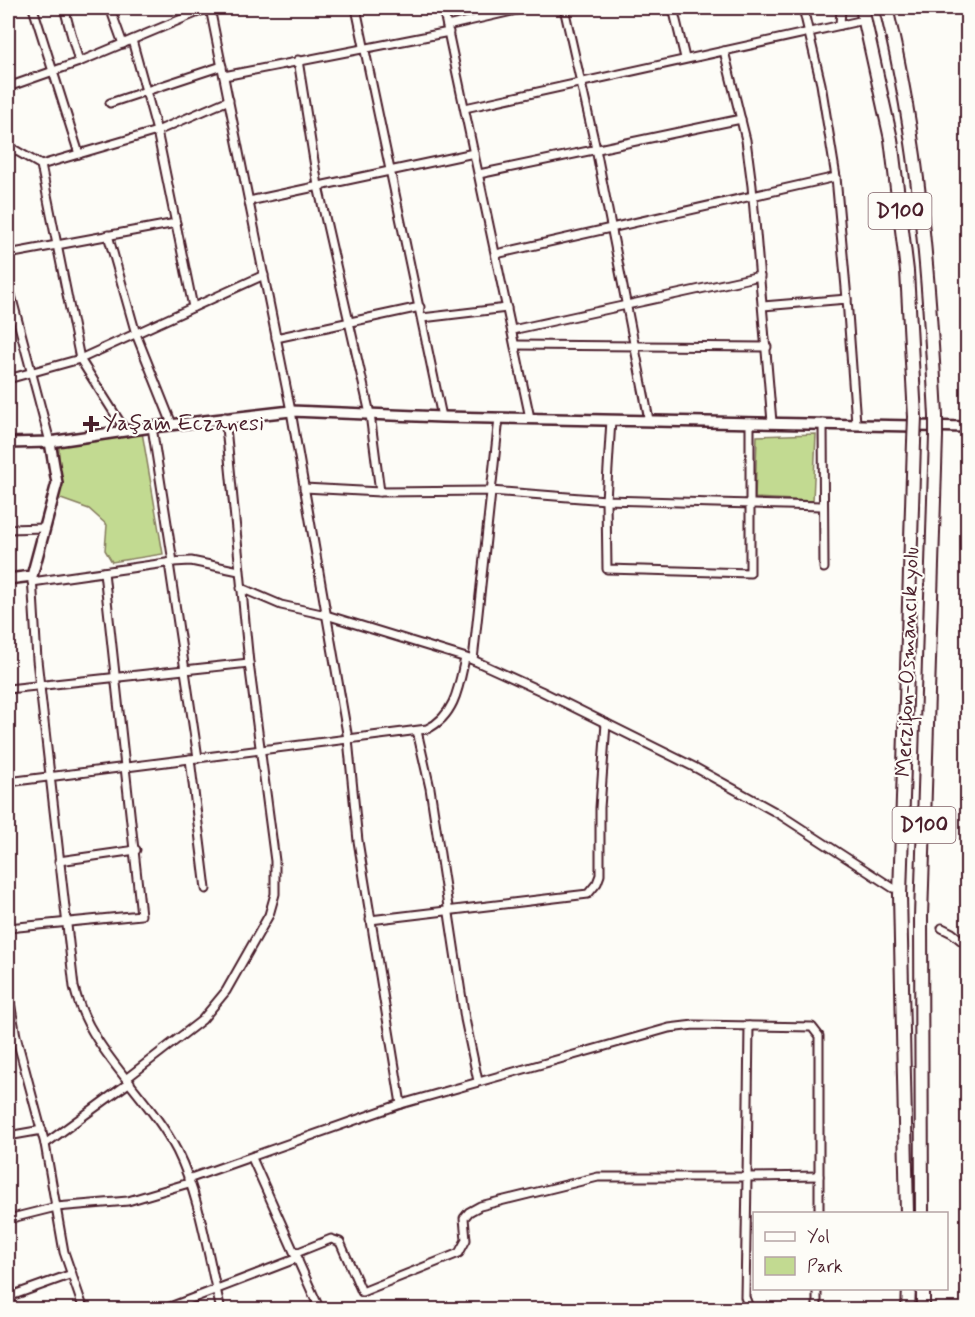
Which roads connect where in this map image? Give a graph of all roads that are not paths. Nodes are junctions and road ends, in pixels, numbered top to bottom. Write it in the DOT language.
graph roads {
  1 [pos="33,8"];
  2 [pos="64,8"];
  3 [pos="110,8"];
  4 [pos="209,8"];
  5 [pos="356,8"];
  6 [pos="443,8"];
  7 [pos="525,8"];
  8 [pos="564,8"];
  9 [pos="673,8"];
  10 [pos="803,8"];
  11 [pos="841,8"];
  12 [pos="886,8"];
  13 [pos="863,14"];
  14 [pos="840,25"];
  15 [pos="448,29"];
  16 [pos="809,31"];
  17 [pos="132,40"];
  18 [pos="123,44"];
  19 [pos="364,47"];
  20 [pos="724,51"];
  21 [pos="685,58"];
  22 [pos="298,60"];
  23 [pos="79,62"];
  24 [pos="222,66"];
  25 [pos="52,72"];
  26 [pos="224,76"];
  27 [pos="580,82"];
  28 [pos="8,87"];
  29 [pos="146,91"];
  30 [pos="229,100"];
  31 [pos="110,103"];
  32 [pos="465,108"];
  33 [pos="741,119"];
  34 [pos="157,131"];
  35 [pos="8,146"];
  36 [pos="596,149"];
  37 [pos="474,153"];
  38 [pos="80,154"];
  39 [pos="41,165"];
  40 [pos="392,170"];
  41 [pos="479,174"];
  42 [pos="836,177"];
  43 [pos="318,186"];
  44 [pos="753,194"];
  45 [pos="249,201"];
  46 [pos="176,223"];
  47 [pos="611,229"];
  48 [pos="108,235"];
  49 [pos="56,245"];
  50 [pos="8,254"];
  51 [pos="496,254"];
  52 [pos="264,275"];
  53 [pos="760,276"];
  54 [pos="8,284"];
  55 [pos="847,299"];
  56 [pos="628,305"];
  57 [pos="763,306"];
  58 [pos="193,307"];
  59 [pos="420,307"];
  60 [pos="507,308"];
  61 [pos="422,318"];
  62 [pos="349,321"];
  63 [pos="512,330"];
  64 [pos="136,333"];
  65 [pos="276,338"];
  66 [pos="515,345"];
  67 [pos="636,346"];
  68 [pos="767,347"];
  69 [pos="80,359"];
  70 [pos="29,373"];
  71 [pos="8,379"];
  72 [pos="291,411"];
  73 [pos="370,414"];
  74 [pos="225,417"];
  75 [pos="442,417"];
  76 [pos="499,418"];
  77 [pos="530,418"];
  78 [pos="611,420"];
  79 [pos="649,420"];
  80 [pos="750,422"];
  81 [pos="772,422"];
  82 [pos="823,423"];
  83 [pos="856,423"];
  84 [pos="172,424"];
  85 [pos="152,427"];
  86 [pos="968,427"];
  87 [pos="125,430"];
  88 [pos="50,442"];
  89 [pos="8,443"];
  90 [pos="304,488"];
  91 [pos="490,491"];
  92 [pos="380,492"];
  93 [pos="606,500"];
  94 [pos="750,505"];
  95 [pos="822,506"];
  96 [pos="45,528"];
  97 [pos="8,529"];
  98 [pos="171,562"];
  99 [pos="824,568"];
  100 [pos="239,571"];
  101 [pos="104,572"];
  102 [pos="8,579"];
  103 [pos="32,579"];
  104 [pos="241,588"];
  105 [pos="326,615"];
  106 [pos="465,658"];
  107 [pos="474,660"];
  108 [pos="249,663"];
  109 [pos="184,670"];
  110 [pos="117,678"];
  111 [pos="40,687"];
  112 [pos="8,689"];
  113 [pos="606,723"];
  114 [pos="417,731"];
  115 [pos="348,740"];
  116 [pos="260,752"];
  117 [pos="198,758"];
  118 [pos="190,759"];
  119 [pos="127,766"];
  120 [pos="49,778"];
  121 [pos="8,782"];
  122 [pos="136,850"];
  123 [pos="59,861"];
  124 [pos="893,888"];
  125 [pos="206,889"];
  126 [pos="449,912"];
  127 [pos="370,920"];
  128 [pos="66,923"];
  129 [pos="8,928"];
  130 [pos="942,928"];
  131 [pos="968,946"];
  132 [pos="8,995"];
  133 [pos="749,1026"];
  134 [pos="129,1080"];
  135 [pos="478,1081"];
  136 [pos="401,1104"];
  137 [pos="42,1130"];
  138 [pos="8,1136"];
  139 [pos="45,1144"];
  140 [pos="252,1158"];
  141 [pos="819,1176"];
  142 [pos="747,1178"];
  143 [pos="189,1181"];
  144 [pos="56,1207"];
  145 [pos="819,1212"];
  146 [pos="907,1212"];
  147 [pos="922,1212"];
  148 [pos="8,1219"];
  149 [pos="297,1256"];
  150 [pos="72,1274"];
  151 [pos="216,1290"];
  152 [pos="817,1290"];
  153 [pos="909,1290"];
  154 [pos="923,1290"];
  155 [pos="8,1297"];
  156 [pos="84,1310"];
  157 [pos="162,1310"];
  158 [pos="221,1310"];
  159 [pos="320,1310"];
  160 [pos="750,1310"];
  161 [pos="817,1310"];
  162 [pos="909,1310"];
  163 [pos="923,1310"];
  1 -- 25 [label="street"];
  2 -- 23 [label="street"];
  3 -- 18 [label="street"];
  4 -- 17 [label="street"];
  4 -- 24 [label="street"];
  5 -- 19 [label="street"];
  6 -- 15 [label="street"];
  7 -- 15 [label="street"];
  8 -- 27 [label="street"];
  9 -- 21 [label="street"];
  10 -- 16 [label="street"];
  11 -- 14 [label="street"];
  12 -- 147 [label="highway, Merzifon-Osmancık yolu / D100, bridge"];
  13 -- 14 [label="street"];
  13 -- 146 [label="highway, Merzifon-Osmancık yolu / D100, bridge"];
  14 -- 16 [label="street"];
  15 -- 19 [label="street"];
  15 -- 32 [label="street"];
  16 -- 20 [label="street"];
  16 -- 42 [label="street"];
  17 -- 18 [label="street"];
  17 -- 29 [label="street"];
  18 -- 23 [label="street"];
  19 -- 22 [label="street"];
  19 -- 40 [label="street"];
  20 -- 21 [label="street"];
  20 -- 33 [label="street"];
  21 -- 27 [label="street"];
  22 -- 26 [label="street"];
  22 -- 43 [label="street"];
  23 -- 25 [label="street"];
  24 -- 26 [label="street"];
  24 -- 29 [label="street"];
  25 -- 28 [label="street"];
  25 -- 38 [label="street"];
  26 -- 30 [label="street"];
  27 -- 32 [label="street"];
  27 -- 36 [label="street"];
  29 -- 31 [label="street"];
  29 -- 34 [label="street"];
  30 -- 34 [label="street"];
  30 -- 45 [label="street"];
  32 -- 37 [label="street"];
  33 -- 36 [label="street"];
  33 -- 44 [label="street"];
  34 -- 38 [label="street"];
  34 -- 46 [label="street"];
  35 -- 39 [label="street"];
  36 -- 41 [label="street"];
  36 -- 47 [label="street"];
  37 -- 40 [label="street"];
  37 -- 41 [label="street"];
  38 -- 39 [label="street"];
  39 -- 49 [label="street"];
  40 -- 43 [label="street"];
  40 -- 59 [label="street"];
  41 -- 51 [label="street"];
  42 -- 44 [label="street"];
  42 -- 55 [label="street"];
  43 -- 45 [label="street"];
  43 -- 62 [label="street"];
  44 -- 47 [label="street"];
  44 -- 53 [label="street"];
  45 -- 52 [label="street"];
  46 -- 48 [label="street"];
  46 -- 58 [label="street"];
  47 -- 51 [label="street"];
  47 -- 56 [label="street"];
  48 -- 49 [label="street"];
  48 -- 64 [label="street"];
  49 -- 50 [label="street"];
  49 -- 69 [label="street"];
  51 -- 60 [label="street"];
  52 -- 58 [label="street"];
  52 -- 65 [label="street"];
  53 -- 56 [label="street"];
  53 -- 57 [label="street"];
  54 -- 70 [label="street"];
  55 -- 57 [label="street"];
  55 -- 83 [label="street"];
  56 -- 63 [label="street"];
  56 -- 67 [label="street"];
  57 -- 68 [label="street"];
  58 -- 64 [label="street"];
  59 -- 61 [label="street"];
  59 -- 62 [label="street"];
  60 -- 61 [label="street"];
  60 -- 63 [label="street"];
  61 -- 75 [label="street"];
  62 -- 65 [label="street"];
  62 -- 73 [label="street"];
  63 -- 66 [label="street"];
  64 -- 69 [label="street"];
  64 -- 84 [label="street"];
  65 -- 72 [label="street"];
  66 -- 67 [label="street"];
  66 -- 77 [label="street"];
  67 -- 68 [label="street"];
  67 -- 79 [label="street"];
  68 -- 81 [label="street"];
  69 -- 70 [label="street"];
  69 -- 87 [label="street"];
  70 -- 71 [label="street"];
  70 -- 88 [label="street"];
  72 -- 73 [label="street"];
  72 -- 74 [label="street"];
  72 -- 90 [label="street"];
  73 -- 75 [label="street"];
  73 -- 92 [label="street"];
  74 -- 84 [label="street"];
  74 -- 100 [label="street"];
  75 -- 76 [label="street"];
  76 -- 77 [label="street"];
  76 -- 91 [label="street"];
  77 -- 78 [label="street"];
  78 -- 79 [label="street"];
  78 -- 93 [label="street"];
  79 -- 80 [label="street"];
  80 -- 81 [label="street"];
  80 -- 94 [label="street"];
  81 -- 82 [label="street"];
  82 -- 83 [label="street"];
  82 -- 95 [label="street"];
  83 -- 86 [label="street"];
  84 -- 85 [label="street"];
  85 -- 87 [label="street"];
  85 -- 98 [label="street"];
  87 -- 88 [label="street"];
  88 -- 89 [label="street"];
  88 -- 96 [label="street"];
  90 -- 92 [label="street"];
  90 -- 105 [label="street"];
  91 -- 92 [label="street"];
  91 -- 93 [label="street"];
  91 -- 107 [label="street"];
  93 -- 94 [label="street"];
  93 -- 94 [label="street"];
  94 -- 95 [label="street"];
  95 -- 99 [label="street"];
  96 -- 97 [label="street"];
  96 -- 103 [label="street"];
  98 -- 100 [label="street"];
  98 -- 101 [label="street"];
  98 -- 109 [label="street"];
  100 -- 104 [label="street"];
  101 -- 103 [label="street"];
  101 -- 110 [label="street"];
  102 -- 103 [label="street"];
  103 -- 111 [label="street"];
  104 -- 105 [label="street"];
  104 -- 108 [label="street"];
  105 -- 106 [label="street"];
  105 -- 115 [label="street"];
  106 -- 107 [label="street"];
  106 -- 114 [label="street"];
  107 -- 113 [label="street"];
  108 -- 109 [label="street"];
  108 -- 116 [label="street"];
  109 -- 110 [label="street"];
  109 -- 117 [label="street"];
  110 -- 111 [label="street"];
  110 -- 119 [label="street"];
  111 -- 112 [label="street"];
  111 -- 120 [label="street"];
  113 -- 124 [label="street"];
  113 -- 126 [label="street"];
  114 -- 115 [label="street"];
  114 -- 126 [label="street"];
  115 -- 116 [label="street"];
  115 -- 127 [label="street"];
  116 -- 117 [label="street"];
  116 -- 134 [label="street"];
  117 -- 118 [label="street"];
  118 -- 119 [label="street"];
  118 -- 125 [label="street"];
  119 -- 120 [label="street"];
  119 -- 122 [label="street"];
  120 -- 121 [label="street"];
  120 -- 123 [label="street"];
  122 -- 123 [label="street"];
  122 -- 128 [label="street"];
  123 -- 128 [label="street"];
  126 -- 127 [label="street"];
  126 -- 135 [label="street"];
  127 -- 136 [label="street"];
  128 -- 129 [label="street"];
  128 -- 134 [label="street"];
  130 -- 131 [label="street"];
  132 -- 137 [label="street"];
  133 -- 135 [label="street"];
  133 -- 141 [label="street"];
  133 -- 142 [label="street"];
  134 -- 139 [label="street"];
  134 -- 143 [label="street"];
  135 -- 136 [label="street"];
  136 -- 140 [label="street"];
  137 -- 138 [label="street"];
  137 -- 139 [label="street"];
  139 -- 144 [label="street"];
  140 -- 143 [label="street"];
  140 -- 149 [label="street"];
  141 -- 142 [label="street"];
  141 -- 145 [label="street"];
  142 -- 149 [label="street"];
  142 -- 160 [label="street"];
  143 -- 144 [label="street"];
  143 -- 151 [label="street"];
  144 -- 148 [label="street"];
  144 -- 150 [label="street"];
  149 -- 151 [label="street"];
  149 -- 159 [label="street"];
  150 -- 155 [label="street"];
  150 -- 156 [label="street"];
  151 -- 157 [label="street"];
  151 -- 158 [label="street"];
  152 -- 161 [label="street"];
  153 -- 162 [label="highway"];
  154 -- 163 [label="highway"];
}
